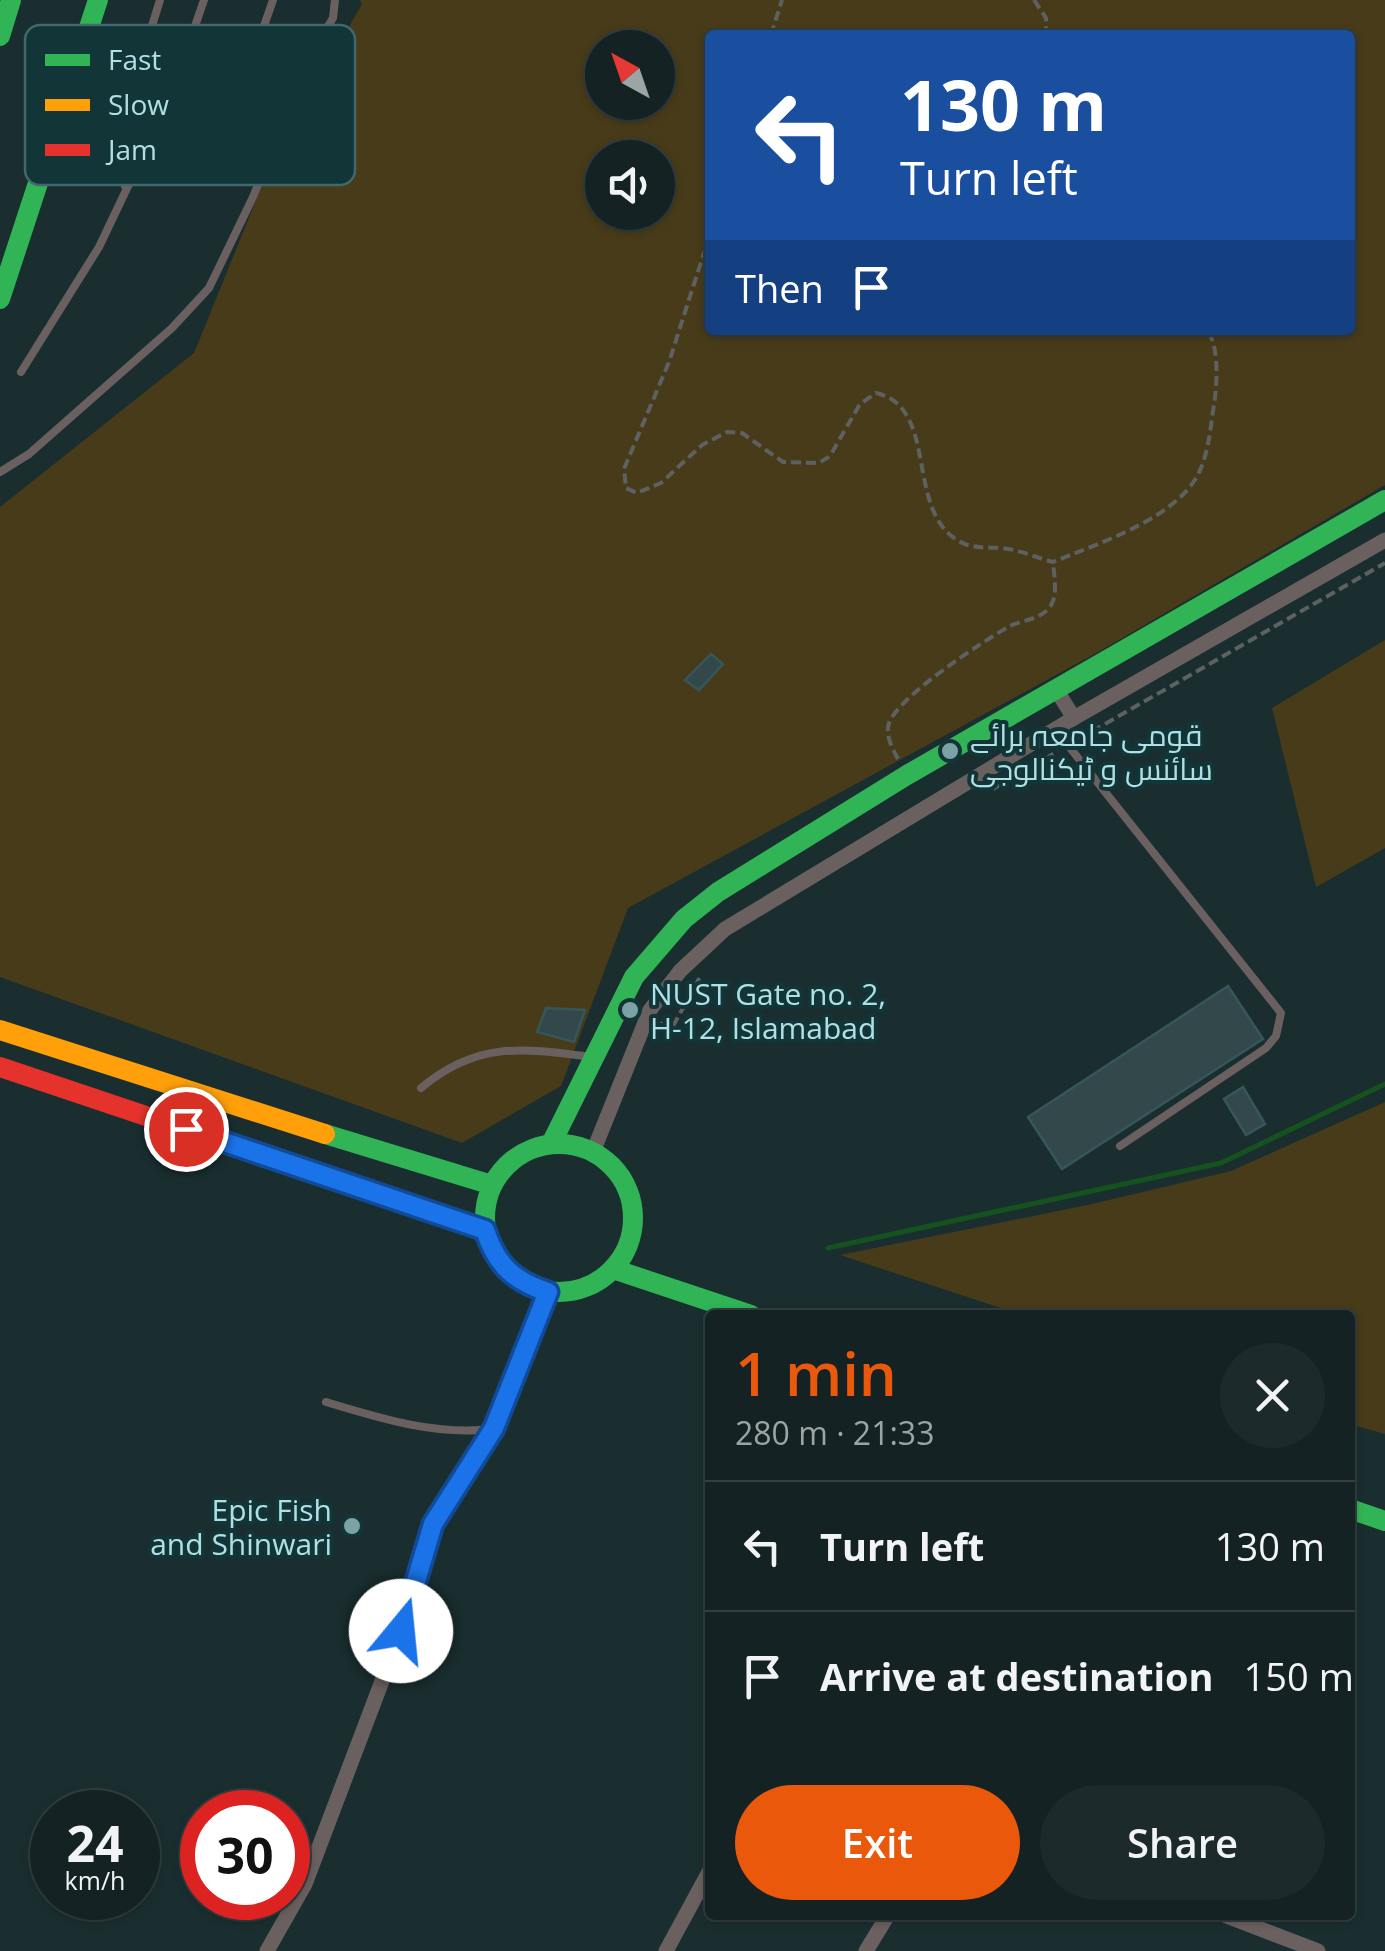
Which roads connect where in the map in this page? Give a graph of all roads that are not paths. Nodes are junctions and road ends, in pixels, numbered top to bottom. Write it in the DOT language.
graph roads {
  1 [pos="11,0"];
  2 [pos="98,0"];
  3 [pos="160,0"];
  4 [pos="204,0"];
  5 [pos="273,0"];
  6 [pos="335,0"];
  7 [pos="90,25"];
  8 [pos="152,25"];
  9 [pos="195,25"];
  10 [pos="264,25"];
  11 [pos="329,25"];
  12 [pos="0,36"];
  13 [pos="37,185"];
  14 [pos="126,185"];
  15 [pos="129,185"];
  16 [pos="258,185"];
  17 [pos="124,196"];
  18 [pos="0,299"];
  19 [pos="21,372"];
  20 [pos="0,472"];
  21 [pos="1385,500"];
  22 [pos="1385,540"];
  23 [pos="1056,691"];
  24 [pos="1074,718"];
  25 [pos="1055,729"];
  26 [pos="0,1030"];
  27 [pos="594,1057"];
  28 [pos="0,1066"];
  29 [pos="421,1088"];
  30 [pos="551,1144"];
  31 [pos="1120,1146"];
  32 [pos="594,1152"];
  33 [pos="492,1185"];
  34 [pos="485,1230"];
  35 [pos="613,1270"];
  36 [pos="548,1292"];
  37 [pos="736,1310"];
  38 [pos="326,1402"];
  39 [pos="494,1428"];
  40 [pos="1355,1511"];
  41 [pos="1385,1520"];
  42 [pos="705,1879"];
  43 [pos="885,1920"];
  44 [pos="1237,1920"];
  45 [pos="266,1951"];
  46 [pos="666,1951"];
  47 [pos="866,1951"];
  48 [pos="1318,1951"];
  1 -- 12 [label="main road"];
  2 -- 7 [label="main road"];
  3 -- 8 [label="lane"];
  4 -- 9 [label="lane"];
  5 -- 10 [label="lane"];
  6 -- 11 [label="lane"];
  13 -- 18 [label="main road"];
  14 -- 17 [label="lane"];
  15 -- 17 [label="lane"];
  16 -- 20 [label="lane"];
  17 -- 19 [label="lane"];
  21 -- 23 [label="main road"];
  22 -- 24 [label="street"];
  23 -- 24 [label="street"];
  23 -- 27 [label="main road"];
  24 -- 25 [label="street"];
  25 -- 31 [label="lane"];
  25 -- 32 [label="street"];
  26 -- 33 [label="main road"];
  27 -- 29 [label="lane"];
  27 -- 30 [label="main road"];
  28 -- 34 [label="main road"];
  30 -- 32 [label="main road"];
  30 -- 33 [label="main road"];
  32 -- 35 [label="main road"];
  33 -- 34 [label="main road"];
  34 -- 36 [label="main road"];
  35 -- 36 [label="main road"];
  35 -- 37 [label="main road"];
  36 -- 39 [label="street"];
  38 -- 39 [label="lane"];
  39 -- 45 [label="street"];
  40 -- 41 [label="main road"];
  42 -- 46 [label="street"];
  43 -- 47 [label="street"];
  44 -- 48 [label="street"];
}
